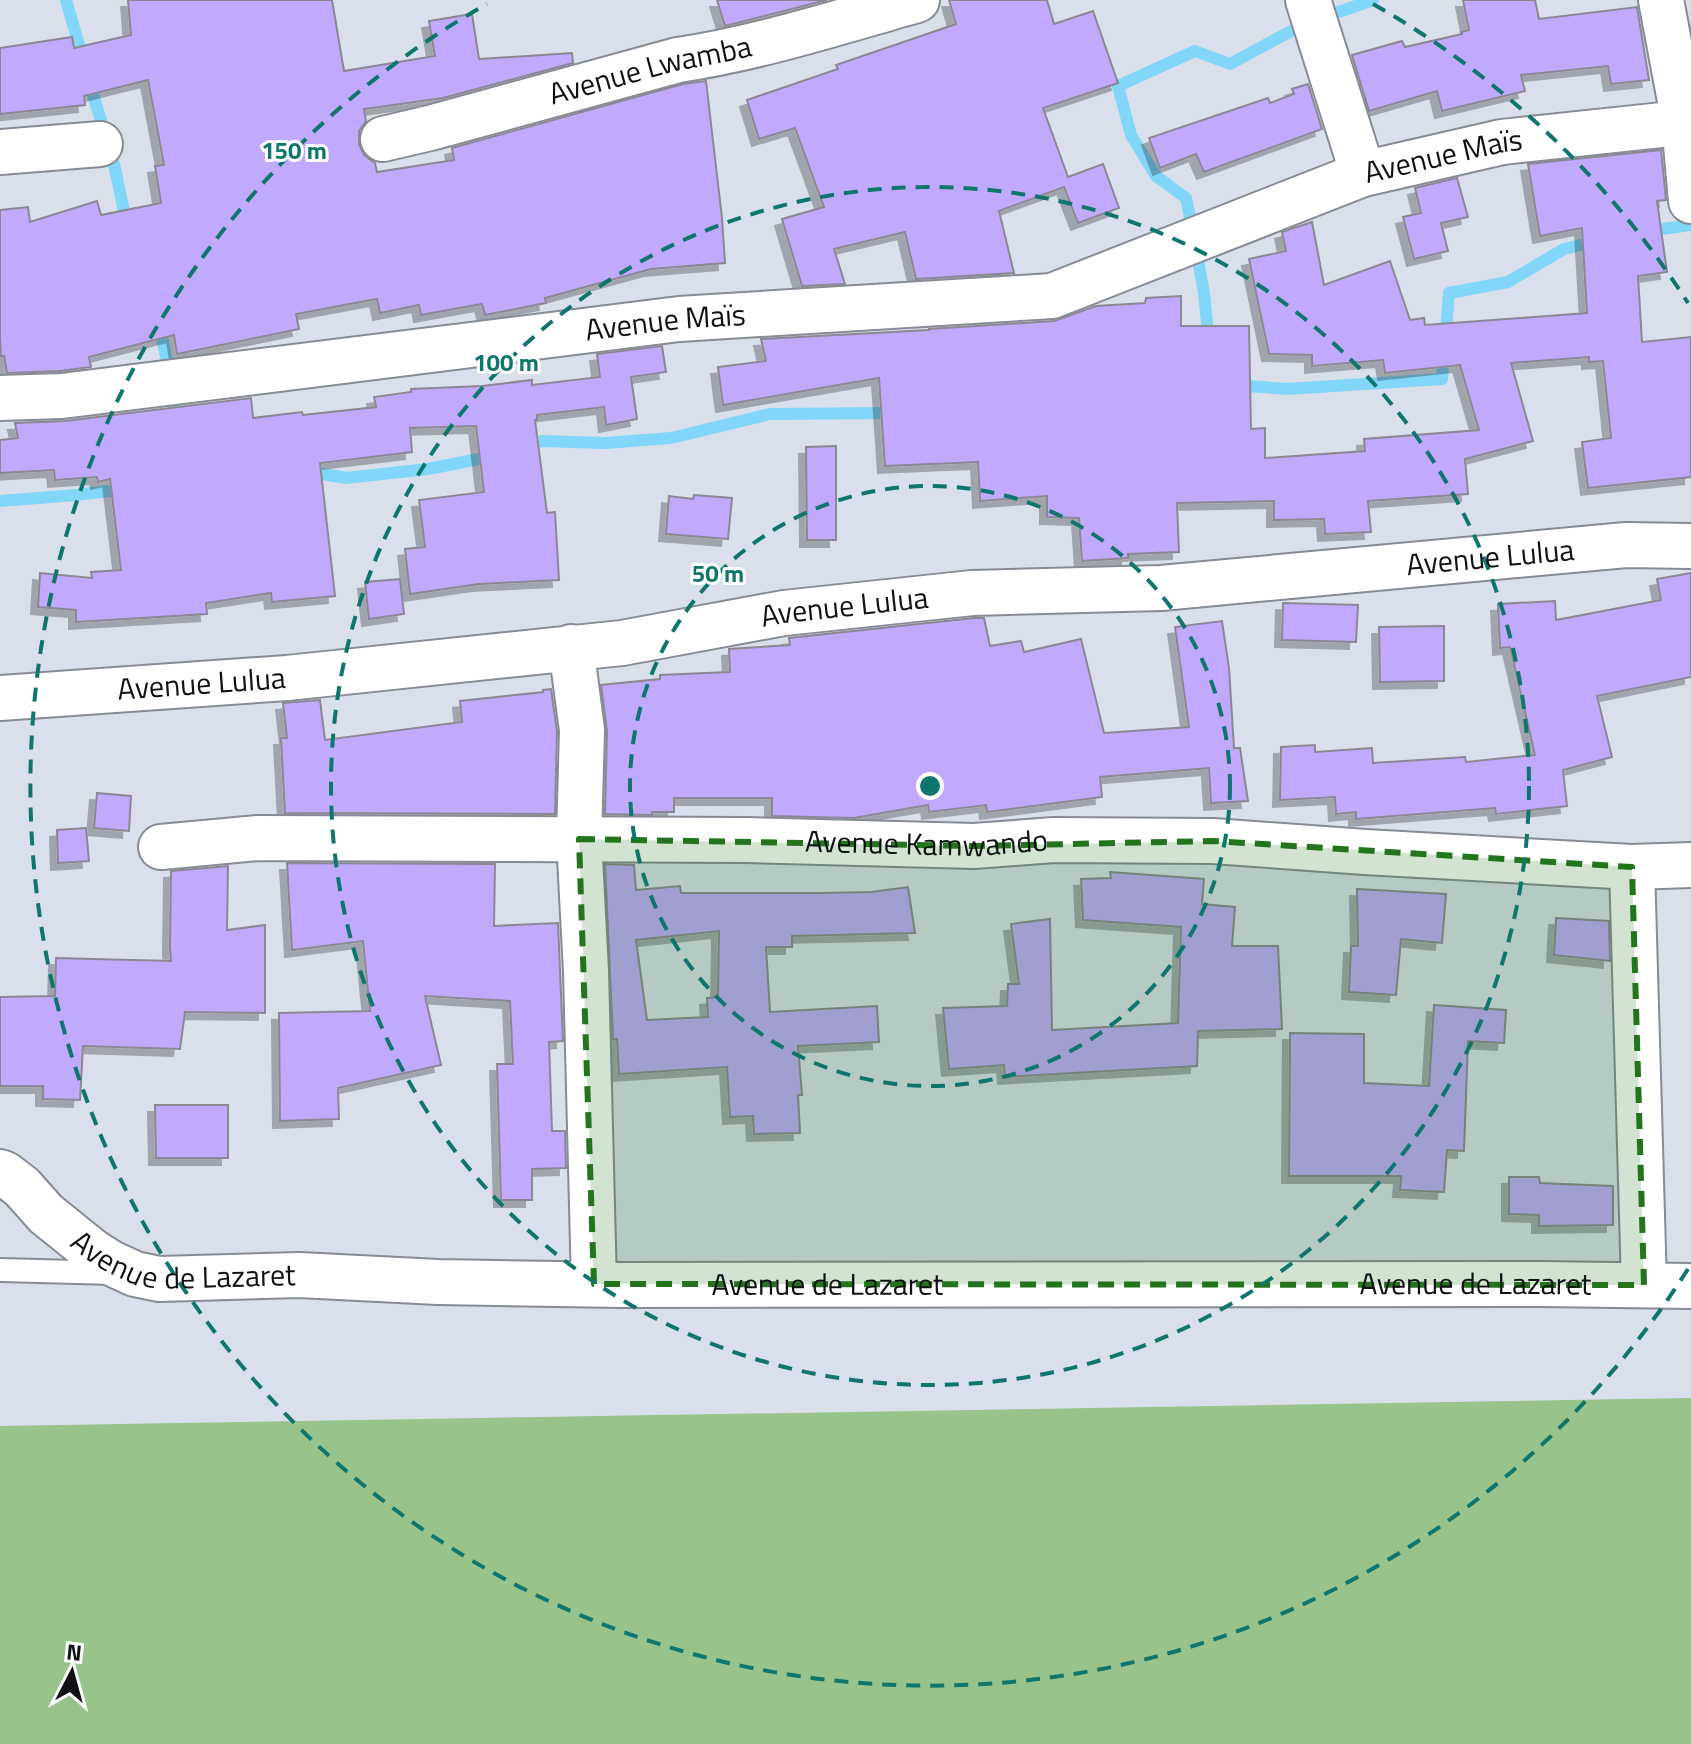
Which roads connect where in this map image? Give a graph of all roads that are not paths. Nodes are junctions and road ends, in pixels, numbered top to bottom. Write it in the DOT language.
graph roads {
  1 [pos="917,0"];
  2 [pos="1308,0"];
  3 [pos="1661,0"];
  4 [pos="1688,122"];
  5 [pos="383,139"];
  6 [pos="100,144"];
  7 [pos="0,152"];
  8 [pos="1363,174"];
  9 [pos="1691,201"];
  10 [pos="0,398"];
  11 [pos="1691,546"];
  12 [pos="571,647"];
  13 [pos="0,698"];
  14 [pos="579,839"];
  15 [pos="161,847"];
  16 [pos="1691,865"];
  17 [pos="1632,867"];
  18 [pos="0,1172"];
  19 [pos="0,1270"];
  20 [pos="135,1274"];
  21 [pos="594,1284"];
  22 [pos="1644,1285"];
  23 [pos="1691,1286"];
  1 -- 5 [label="street, Avenue Lwamba"];
  2 -- 8 [label="street"];
  3 -- 4 [label="street"];
  4 -- 8 [label="street, Avenue Maïs"];
  4 -- 9 [label="street"];
  6 -- 7 [label="street"];
  8 -- 10 [label="street, Avenue Maïs"];
  11 -- 12 [label="street, Avenue Lulua"];
  12 -- 13 [label="street, Avenue Lulua"];
  12 -- 14 [label="street"];
  14 -- 15 [label="street, Avenue Kamwando"];
  14 -- 17 [label="street, Avenue Kamwando"];
  14 -- 21 [label="street"];
  16 -- 17 [label="street, Avenue Kamwando"];
  17 -- 22 [label="street"];
  18 -- 20 [label="street, Avenue de Lazaret"];
  19 -- 20 [label="lane"];
  20 -- 21 [label="street, Avenue de Lazaret"];
  21 -- 22 [label="street, Avenue de Lazaret"];
  22 -- 23 [label="street, Avenue de Lazaret"];
}
